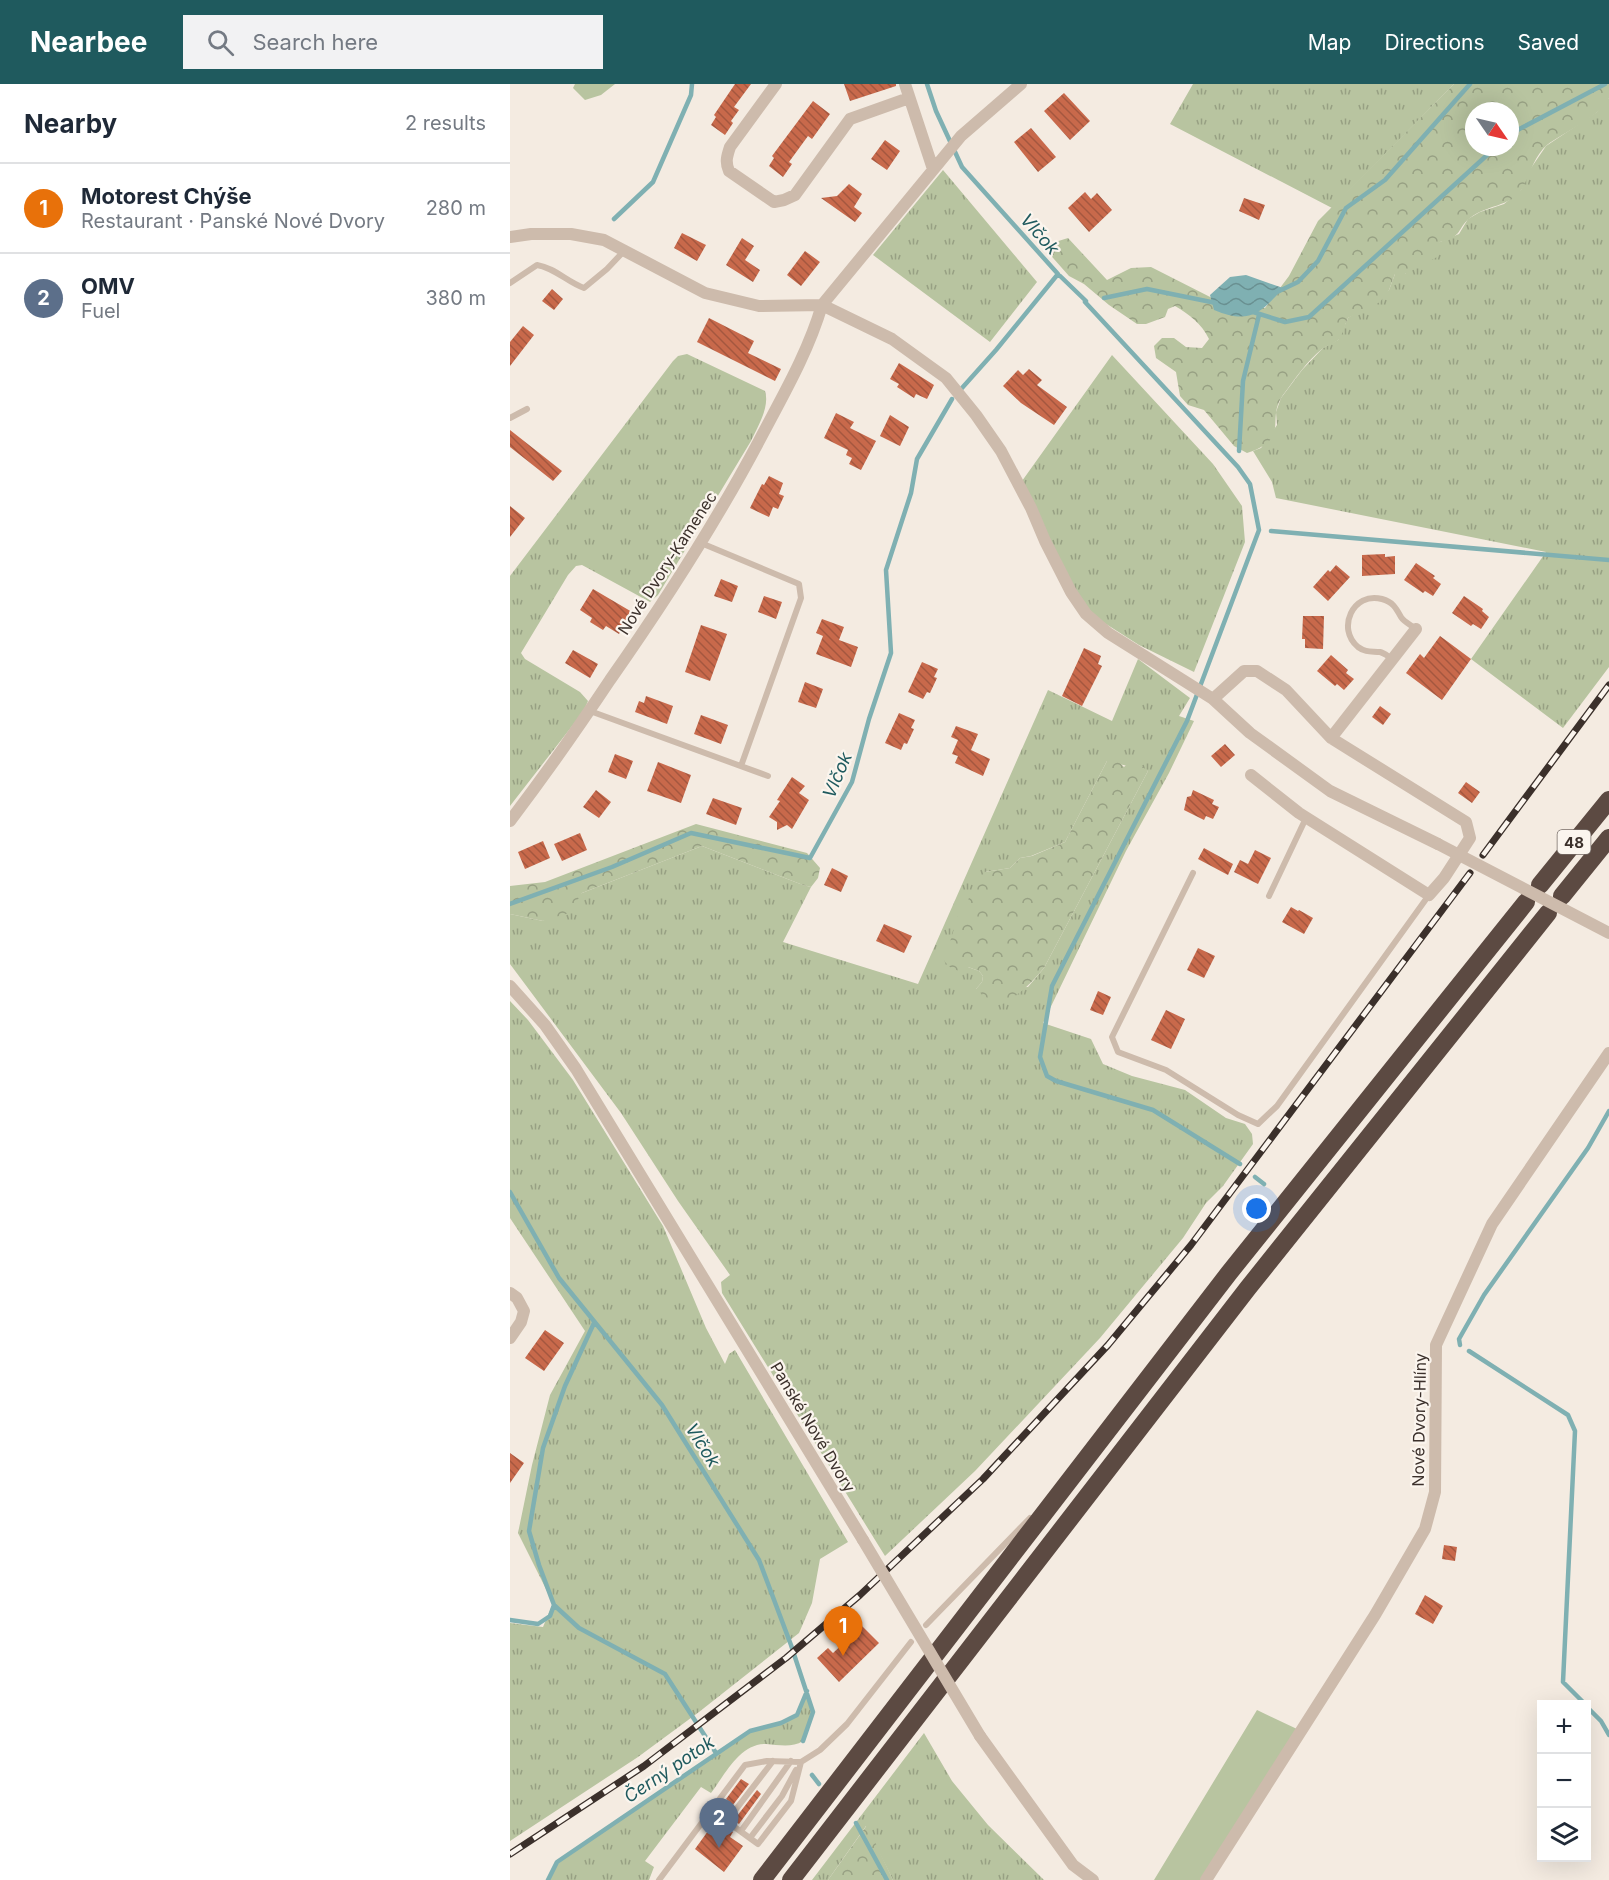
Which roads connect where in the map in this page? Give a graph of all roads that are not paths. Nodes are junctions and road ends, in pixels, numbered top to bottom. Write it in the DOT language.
graph roads {
  1 [pos="776,84"];
  2 [pos="904,84"];
  3 [pos="1021,84"];
  4 [pos="909,98"];
  5 [pos="936,166"];
  6 [pos="510,237"];
  7 [pos="624,250"];
  8 [pos="510,283"];
  9 [pos="822,305"];
  10 [pos="527,409"];
  11 [pos="510,418"];
  12 [pos="700,543"];
  13 [pos="1416,629"];
  14 [pos="1394,660"];
  15 [pos="1210,697"];
  16 [pos="590,711"];
  17 [pos="1331,738"];
  18 [pos="741,766"];
  19 [pos="1251,775"];
  20 [pos="768,776"];
  21 [pos="1609,800"];
  22 [pos="1306,818"];
  23 [pos="510,821"];
  24 [pos="1609,838"];
  25 [pos="1193,873"];
  26 [pos="1540,885"];
  27 [pos="1429,895"];
  28 [pos="1269,896"];
  29 [pos="1562,896"];
  30 [pos="1526,902"];
  31 [pos="1548,913"];
  32 [pos="1609,933"];
  33 [pos="510,986"];
  34 [pos="1609,1053"];
  35 [pos="510,1293"];
  36 [pos="510,1338"];
  37 [pos="1088,1460"];
  38 [pos="926,1625"];
  39 [pos="911,1642"];
  40 [pos="773,1761"];
  41 [pos="790,1761"];
  42 [pos="801,1762"];
  43 [pos="711,1810"];
  44 [pos="727,1821"];
  45 [pos="741,1831"];
  46 [pos="750,1838"];
  47 [pos="658,1880"];
  48 [pos="762,1880"];
  49 [pos="791,1880"];
  50 [pos="1093,1880"];
  51 [pos="1206,1880"];
  1 -- 4 [label="street"];
  2 -- 4 [label="street"];
  3 -- 5 [label="street, Nové Dvory-Kamenec"];
  4 -- 5 [label="street"];
  5 -- 9 [label="street, Nové Dvory-Kamenec"];
  6 -- 7 [label="street"];
  7 -- 8 [label="lane"];
  7 -- 9 [label="street"];
  9 -- 12 [label="street, Nové Dvory-Kamenec"];
  9 -- 15 [label="street"];
  10 -- 11 [label="lane"];
  12 -- 16 [label="street, Nové Dvory-Kamenec"];
  12 -- 18 [label="lane"];
  13 -- 14 [label="street"];
  13 -- 14 [label="lane"];
  14 -- 17 [label="street"];
  15 -- 17 [label="street"];
  15 -- 32 [label="street, bridge"];
  16 -- 18 [label="lane"];
  16 -- 23 [label="street, Nové Dvory-Kamenec"];
  17 -- 27 [label="street"];
  18 -- 20 [label="lane"];
  19 -- 22 [label="street"];
  21 -- 26 [label="highway, 48"];
  22 -- 27 [label="street"];
  22 -- 28 [label="lane"];
  24 -- 29 [label="highway, 48"];
  25 -- 27 [label="lane"];
  30 -- 37 [label="highway"];
  31 -- 49 [label="highway"];
  33 -- 50 [label="street, Panské Nové Dvory, bridge"];
  34 -- 51 [label="street, Nové Dvory-Hlíny"];
  35 -- 36 [label="street"];
  37 -- 38 [label="lane"];
  37 -- 48 [label="highway"];
  39 -- 42 [label="lane"];
  40 -- 41 [label="lane"];
  40 -- 43 [label="lane"];
  40 -- 44 [label="lane"];
  41 -- 42 [label="lane"];
  41 -- 45 [label="lane"];
  42 -- 46 [label="lane"];
  42 -- 46 [label="lane"];
  43 -- 44 [label="lane"];
  43 -- 47 [label="lane"];
  44 -- 45 [label="lane"];
  45 -- 46 [label="lane"];
}
